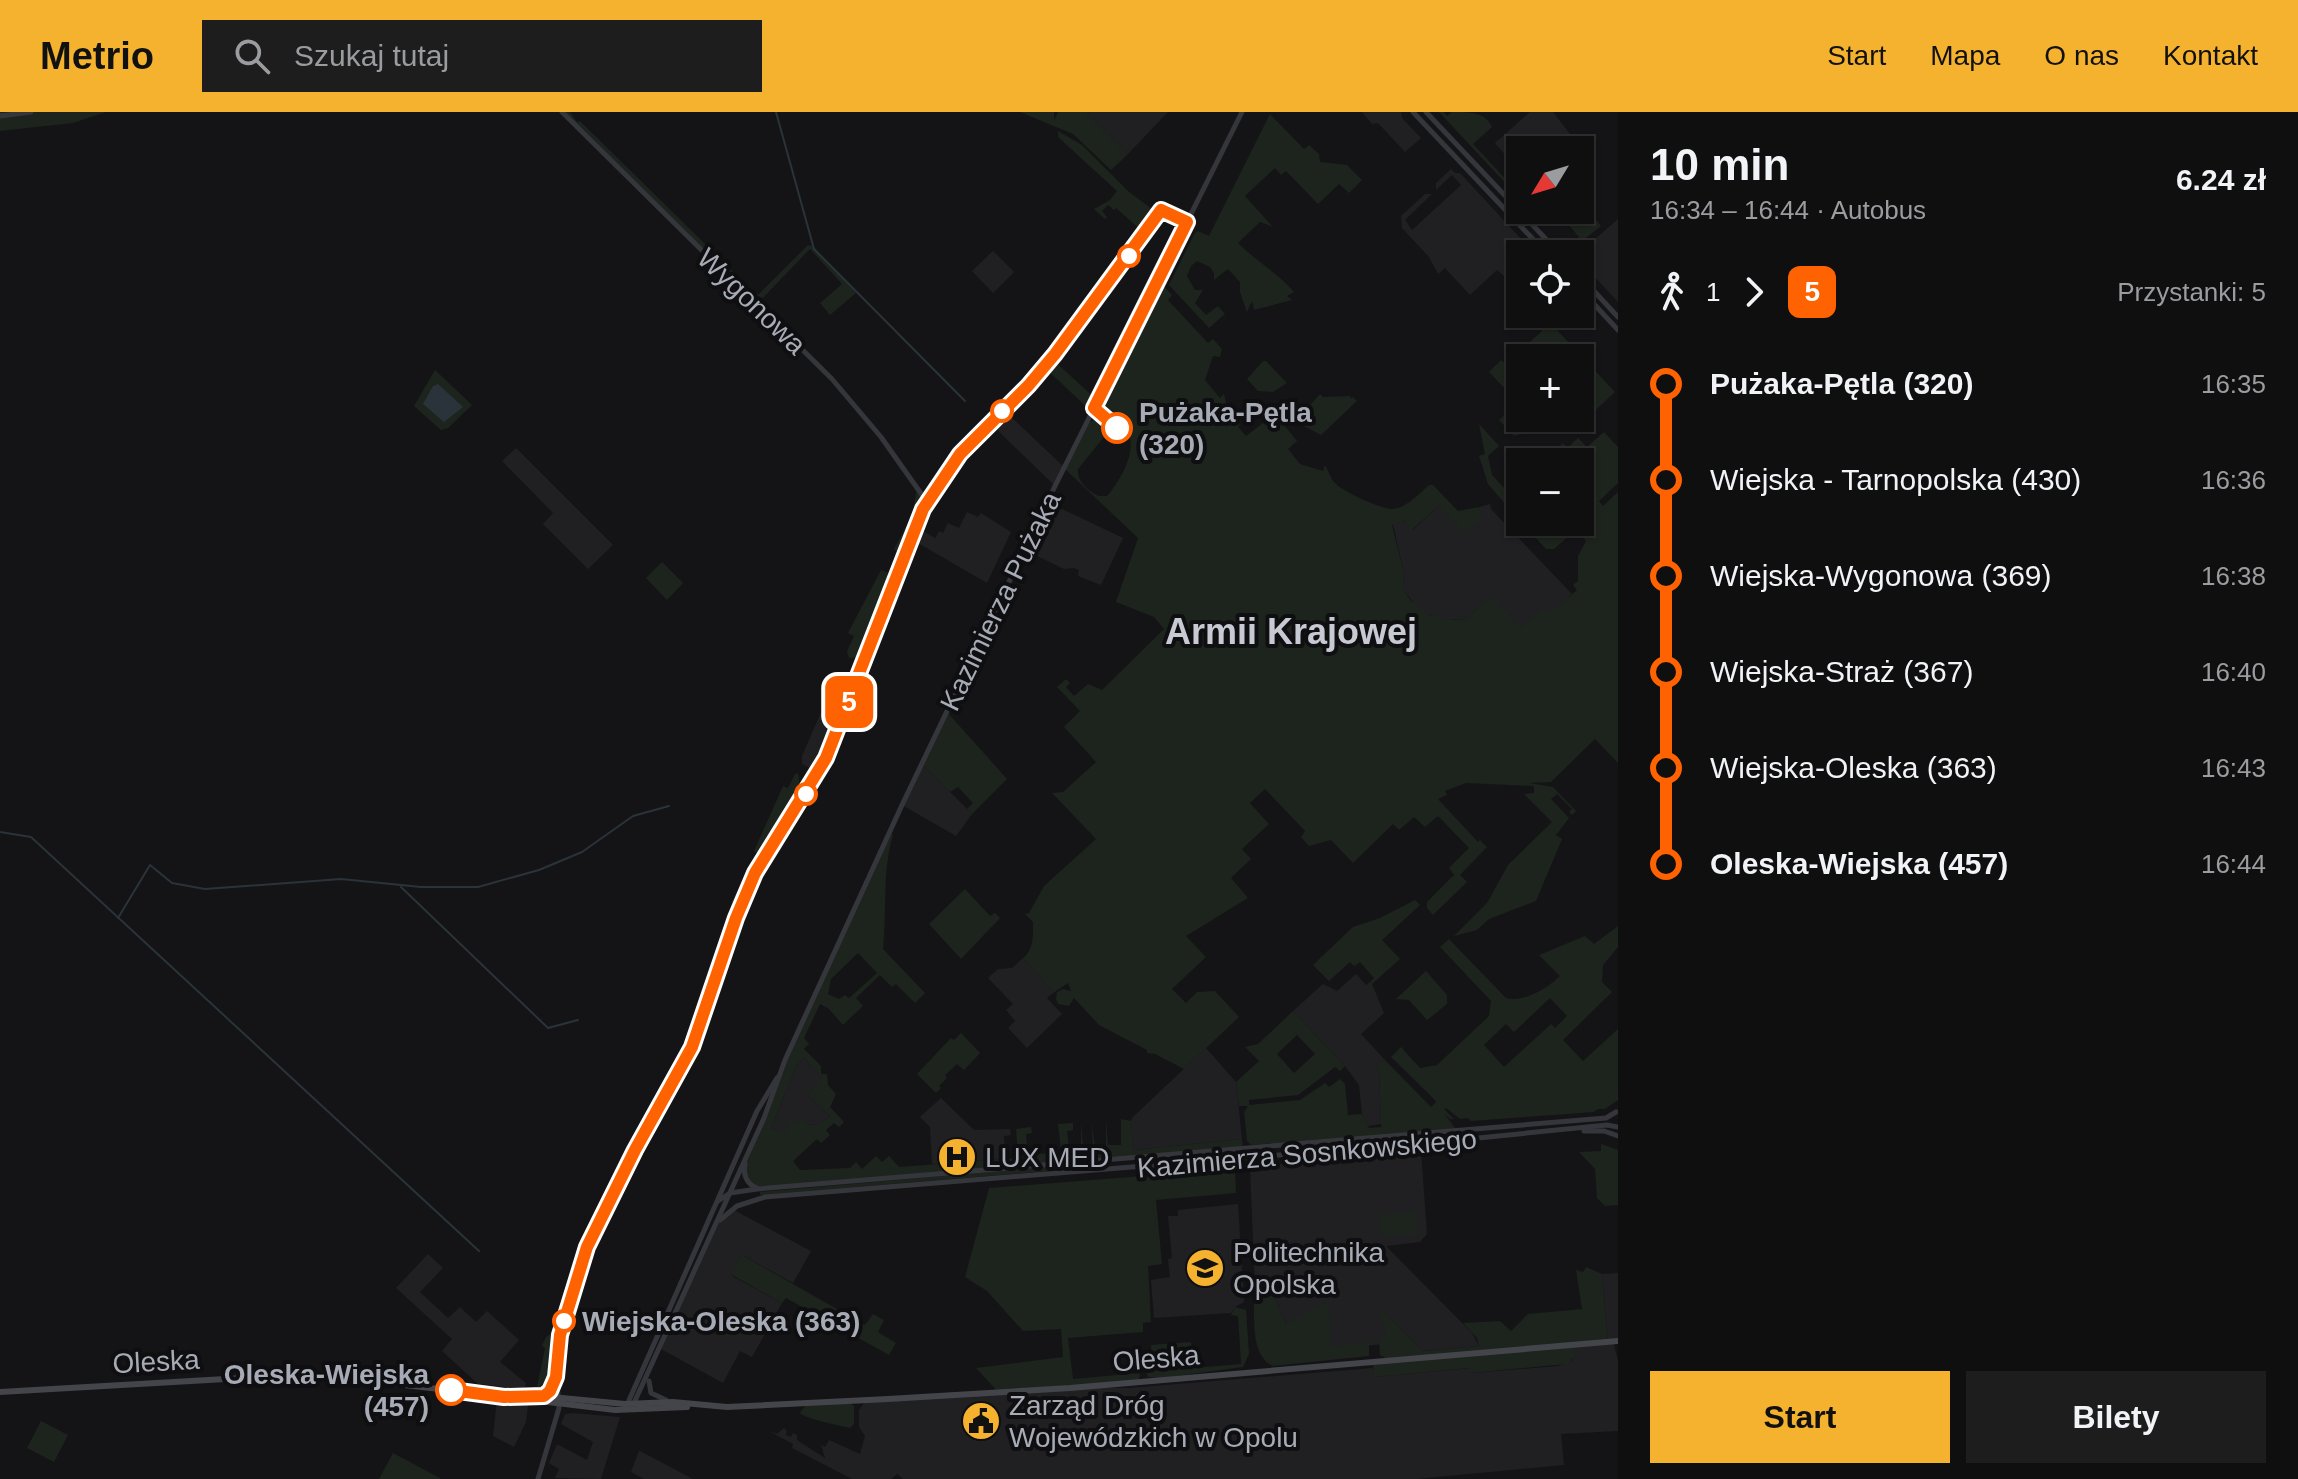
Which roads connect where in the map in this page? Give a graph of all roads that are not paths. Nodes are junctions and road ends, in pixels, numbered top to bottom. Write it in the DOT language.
graph roads {
  1 [pos="31,112"];
  2 [pos="562,112"];
  3 [pos="1240,112"];
  4 [pos="1413,112"];
  5 [pos="1426,112"];
  6 [pos="0,116"];
  7 [pos="1187,222"];
  8 [pos="1534,240"];
  9 [pos="1547,240"];
  10 [pos="1594,291"];
  11 [pos="1594,304"];
  12 [pos="1618,317"];
  13 [pos="1618,330"];
  14 [pos="927,502"];
  15 [pos="777,1078"];
  16 [pos="1617,1111"];
  17 [pos="1618,1127"];
  18 [pos="1571,1130"];
  19 [pos="1618,1136"];
  20 [pos="747,1155"];
  21 [pos="732,1167"];
  22 [pos="732,1185"];
  23 [pos="766,1188"];
  24 [pos="737,1191"];
  25 [pos="729,1193"];
  26 [pos="765,1197"];
  27 [pos="715,1205"];
  28 [pos="716,1224"];
  29 [pos="1618,1341"];
  30 [pos="651,1372"];
  31 [pos="556,1377"];
  32 [pos="0,1392"];
  33 [pos="544,1396"];
  34 [pos="504,1397"];
  35 [pos="559,1400"];
  36 [pos="673,1402"];
  37 [pos="634,1403"];
  38 [pos="698,1406"];
  39 [pos="626,1408"];
  40 [pos="538,1479"];
  1 -- 6 [label="street"];
  2 -- 14 [label="street, Wygonowa"];
  3 -- 7 [label="street, Kazimierza Pużaka"];
  4 -- 8 [label="street"];
  5 -- 9 [label="street"];
  7 -- 14 [label="street"];
  7 -- 15 [label="street, Kazimierza Pużaka"];
  10 -- 12 [label="street"];
  11 -- 13 [label="street"];
  14 -- 31 [label="street"];
  15 -- 20 [label="street, Kazimierza Pużaka"];
  15 -- 21 [label="street, Kazimierza Pużaka"];
  16 -- 17 [label="street"];
  16 -- 23 [label="street, Kazimierza Sosnkowskiego"];
  17 -- 18 [label="street, Kazimierza Sosnkowskiego"];
  18 -- 19 [label="street"];
  18 -- 26 [label="street, Kazimierza Sosnkowskiego"];
  20 -- 22 [label="street, Kazimierza Pużaka"];
  20 -- 23 [label="street"];
  21 -- 22 [label="street"];
  21 -- 27 [label="street, Kazimierza Pużaka"];
  22 -- 24 [label="street"];
  22 -- 25 [label="street, Kazimierza Pużaka"];
  23 -- 24 [label="street, Kazimierza Sosnkowskiego"];
  24 -- 25 [label="street, Kazimierza Sosnkowskiego"];
  24 -- 26 [label="street"];
  25 -- 27 [label="street, Kazimierza Sosnkowskiego"];
  25 -- 28 [label="street, Kazimierza Pużaka"];
  26 -- 28 [label="street, Kazimierza Sosnkowskiego"];
  27 -- 39 [label="street, Kazimierza Pużaka"];
  28 -- 30 [label="street, Kazimierza Pużaka"];
  29 -- 38 [label="main road, Oleska"];
  30 -- 36 [label="street"];
  30 -- 37 [label="street, Kazimierza Pużaka"];
  31 -- 33 [label="street"];
  31 -- 35 [label="street"];
  32 -- 34 [label="main road, Oleska"];
  33 -- 34 [label="main road, Oleska"];
  33 -- 35 [label="main road, Oleska"];
  34 -- 35 [label="main road, Oleska"];
  35 -- 39 [label="main road, Oleska"];
  35 -- 40 [label="street"];
  36 -- 37 [label="main road, Oleska"];
  36 -- 38 [label="main road, Oleska"];
  37 -- 39 [label="main road, Oleska"];
  38 -- 39 [label="main road, Oleska"];
}
